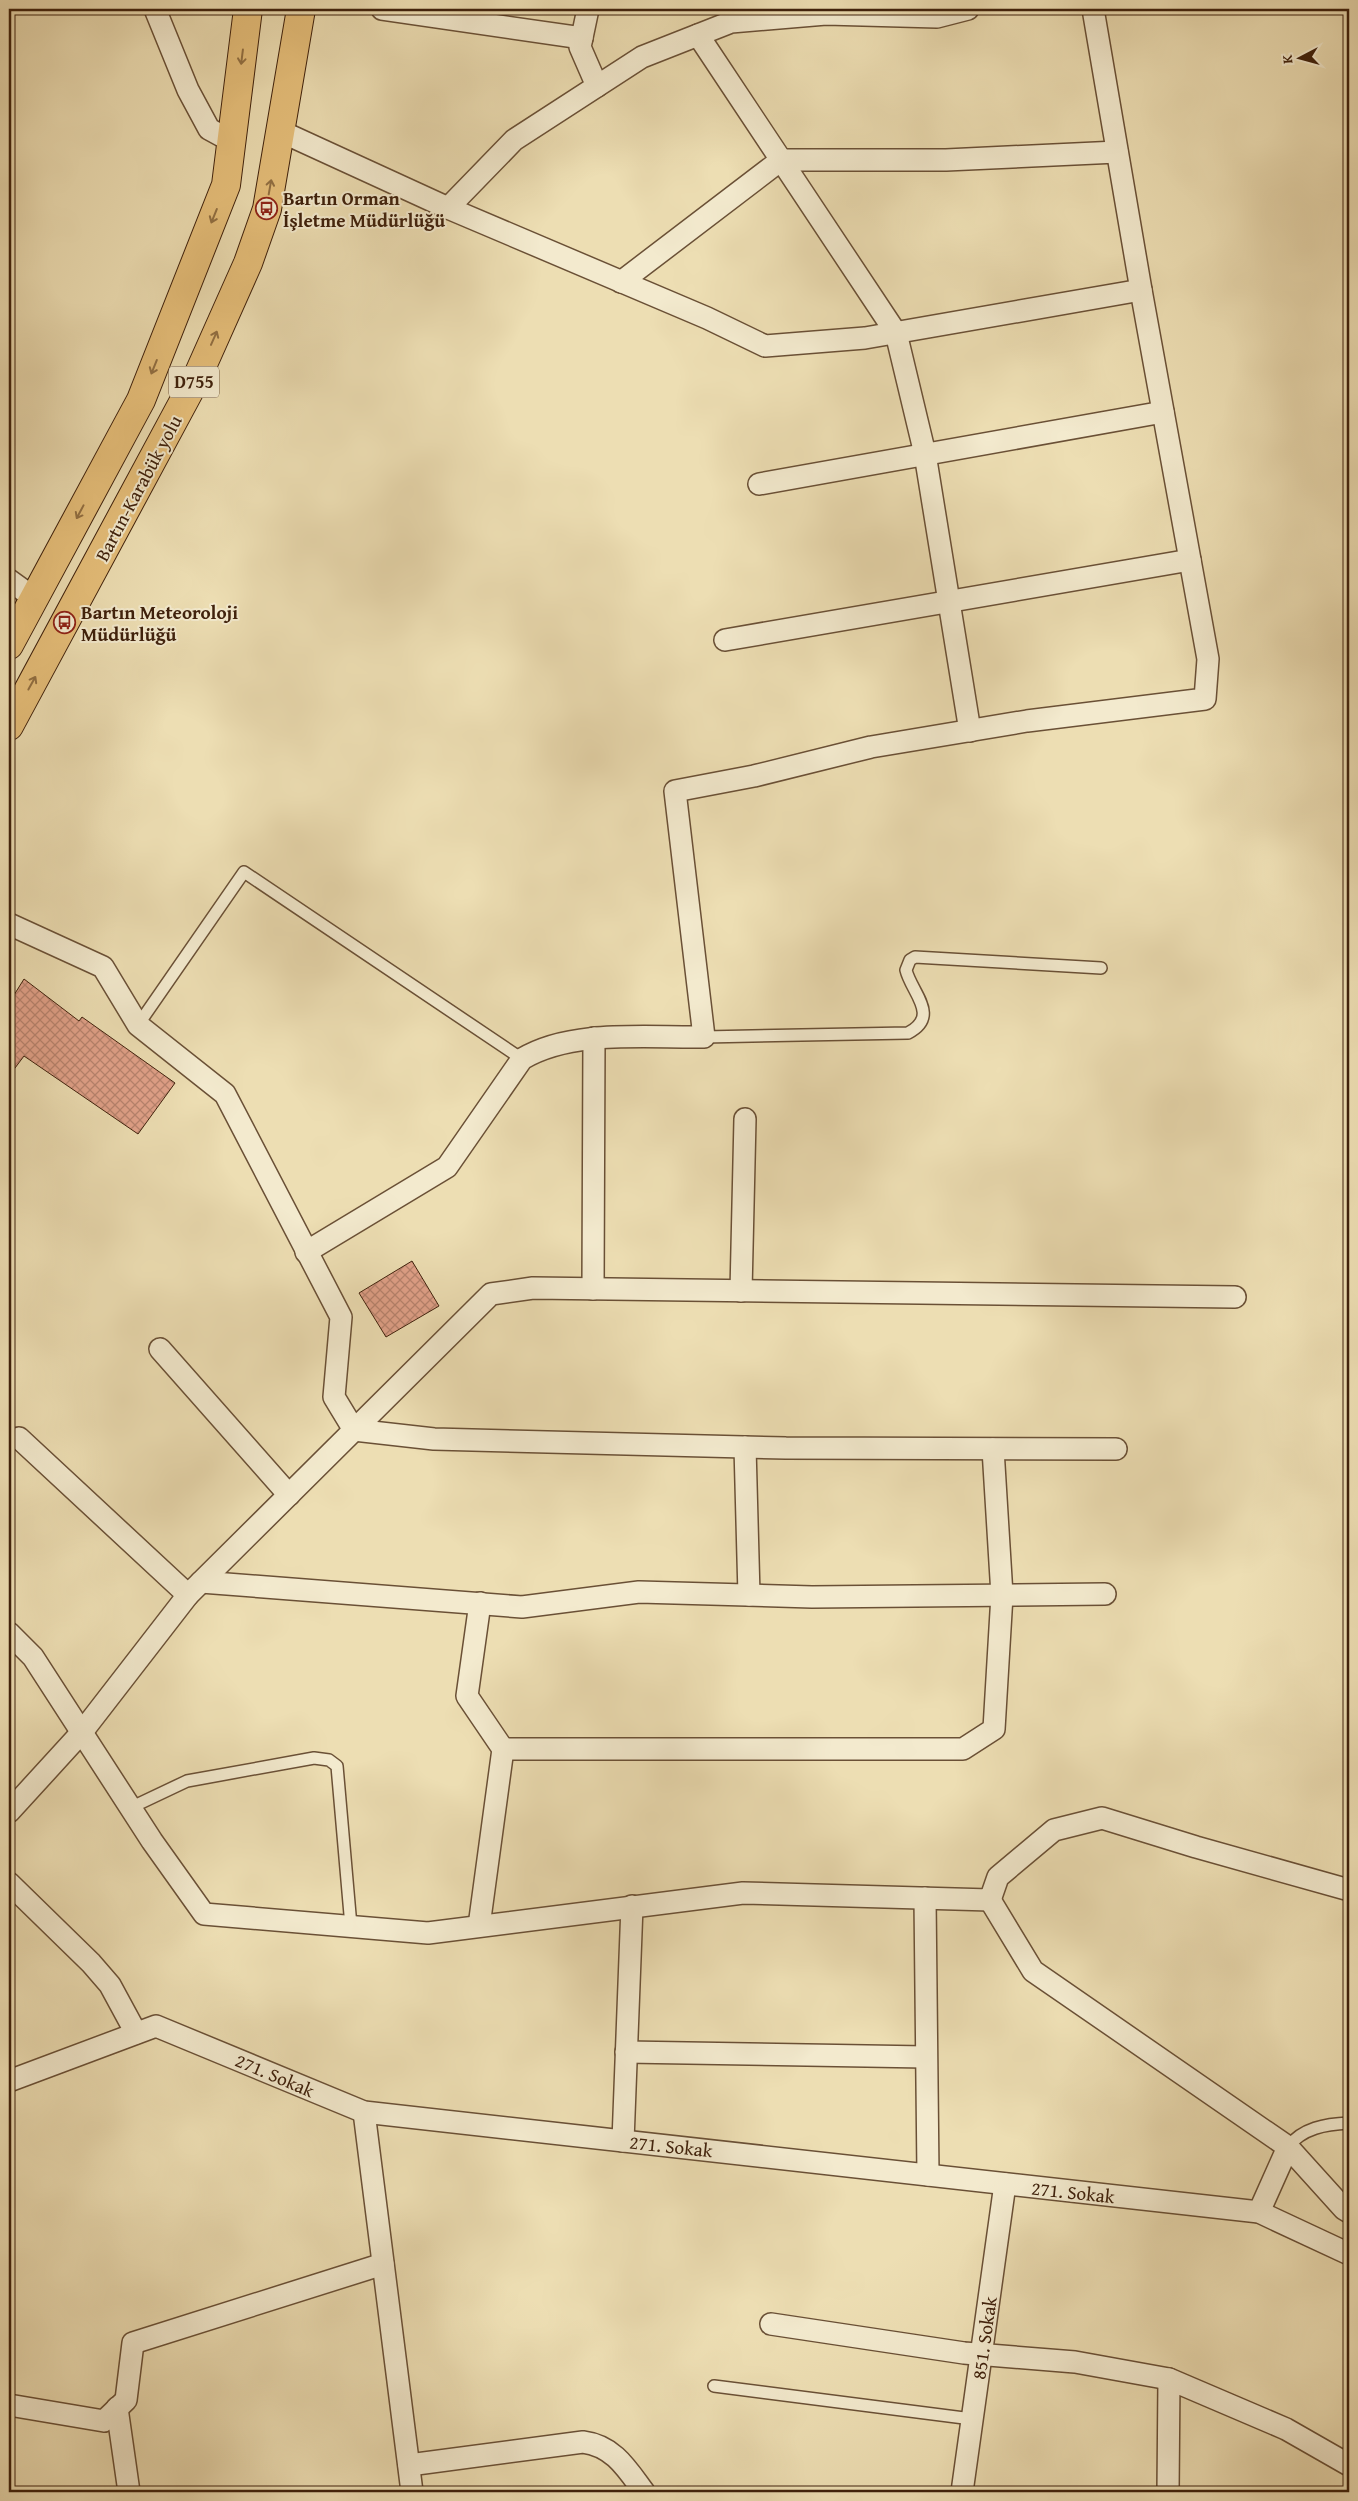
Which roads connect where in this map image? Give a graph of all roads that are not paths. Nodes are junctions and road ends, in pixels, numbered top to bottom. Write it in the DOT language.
graph roads {
  1 [pos="155,9"];
  2 [pos="248,9"];
  3 [pos="301,9"];
  4 [pos="382,9"];
  5 [pos="588,9"];
  6 [pos="968,9"];
  7 [pos="1093,9"];
  8 [pos="698,35"];
  9 [pos="582,38"];
  10 [pos="597,86"];
  11 [pos="280,131"];
  12 [pos="232,141"];
  13 [pos="1117,152"];
  14 [pos="781,160"];
  15 [pos="448,208"];
  16 [pos="621,282"];
  17 [pos="1141,290"];
  18 [pos="896,333"];
  19 [pos="1163,412"];
  20 [pos="925,454"];
  21 [pos="759,484"];
  22 [pos="1190,560"];
  23 [pos="9,580"];
  24 [pos="34,598"];
  25 [pos="950,602"];
  26 [pos="725,640"];
  27 [pos="9,645"];
  28 [pos="9,726"];
  29 [pos="970,731"];
  30 [pos="9,924"];
  31 [pos="1101,968"];
  32 [pos="138,1025"];
  33 [pos="704,1037"];
  34 [pos="594,1038"];
  35 [pos="522,1059"];
  36 [pos="745,1118"];
  37 [pos="306,1252"];
  38 [pos="593,1289"];
  39 [pos="741,1291"];
  40 [pos="1235,1297"];
  41 [pos="160,1349"];
  42 [pos="354,1430"];
  43 [pos="19,1438"];
  44 [pos="745,1447"];
  45 [pos="993,1449"];
  46 [pos="1116,1449"];
  47 [pos="289,1495"];
  48 [pos="195,1588"];
  49 [pos="1105,1594"];
  50 [pos="749,1595"];
  51 [pos="1002,1595"];
  52 [pos="480,1604"];
  53 [pos="9,1633"];
  54 [pos="82,1732"];
  55 [pos="503,1749"];
  56 [pos="130,1808"];
  57 [pos="9,1812"];
  58 [pos="9,1882"];
  59 [pos="1349,1890"];
  60 [pos="925,1898"];
  61 [pos="990,1900"];
  62 [pos="632,1906"];
  63 [pos="351,1926"];
  64 [pos="479,1926"];
  65 [pos="136,2033"];
  66 [pos="626,2052"];
  67 [pos="926,2057"];
  68 [pos="9,2081"];
  69 [pos="364,2112"];
  70 [pos="1349,2123"];
  71 [pos="622,2141"];
  72 [pos="1288,2147"];
  73 [pos="928,2175"];
  74 [pos="1005,2184"];
  75 [pos="1259,2212"];
  76 [pos="1349,2212"];
  77 [pos="1349,2254"];
  78 [pos="383,2264"];
  79 [pos="771,2324"];
  80 [pos="983,2354"];
  81 [pos="1169,2379"];
  82 [pos="714,2386"];
  83 [pos="9,2405"];
  84 [pos="117,2408"];
  85 [pos="972,2419"];
  86 [pos="409,2465"];
  87 [pos="1349,2465"];
  88 [pos="129,2492"];
  89 [pos="412,2492"];
  90 [pos="644,2492"];
  91 [pos="962,2492"];
  92 [pos="1168,2492"];
  1 -- 12 [label="street"];
  2 -- 12 [label="highway, Bartın-Karabük yolu / D755, one-way"];
  3 -- 11 [label="highway, Bartın-Karabük yolu / D755"];
  4 -- 9 [label="street"];
  5 -- 9 [label="street"];
  6 -- 8 [label="street"];
  7 -- 13 [label="street"];
  8 -- 10 [label="street"];
  8 -- 14 [label="street"];
  9 -- 10 [label="street"];
  10 -- 15 [label="street"];
  11 -- 15 [label="street"];
  28 -- 11 [label="highway, Bartın-Karabük yolu / D755, one-way"];
  12 -- 24 [label="highway, Bartın-Karabük yolu / D755, one-way"];
  13 -- 14 [label="street"];
  13 -- 17 [label="street"];
  14 -- 16 [label="street"];
  14 -- 18 [label="street"];
  15 -- 16 [label="street"];
  16 -- 18 [label="street"];
  17 -- 18 [label="street"];
  17 -- 19 [label="street"];
  18 -- 20 [label="street"];
  19 -- 20 [label="street"];
  19 -- 22 [label="street"];
  20 -- 21 [label="street"];
  20 -- 25 [label="street"];
  22 -- 25 [label="street"];
  22 -- 29 [label="street"];
  23 -- 24 [label="street"];
  24 -- 27 [label="highway, Bartın-Karabük yolu / D755"];
  25 -- 26 [label="street"];
  25 -- 29 [label="street"];
  29 -- 33 [label="street"];
  30 -- 32 [label="street"];
  31 -- 33 [label="lane"];
  32 -- 35 [label="lane"];
  32 -- 37 [label="street"];
  33 -- 34 [label="street"];
  34 -- 35 [label="street"];
  34 -- 38 [label="street"];
  35 -- 37 [label="street"];
  36 -- 39 [label="street"];
  37 -- 42 [label="street"];
  38 -- 39 [label="street"];
  38 -- 42 [label="street"];
  39 -- 40 [label="street"];
  41 -- 47 [label="street"];
  42 -- 44 [label="street"];
  42 -- 47 [label="street"];
  43 -- 48 [label="street"];
  44 -- 45 [label="street"];
  44 -- 50 [label="street"];
  45 -- 46 [label="street"];
  45 -- 51 [label="street"];
  47 -- 48 [label="street"];
  48 -- 52 [label="street"];
  48 -- 54 [label="street"];
  49 -- 51 [label="street"];
  50 -- 51 [label="street"];
  50 -- 52 [label="street"];
  51 -- 55 [label="street"];
  52 -- 55 [label="street"];
  53 -- 54 [label="street"];
  54 -- 56 [label="street"];
  54 -- 57 [label="street"];
  55 -- 64 [label="street"];
  56 -- 63 [label="street"];
  56 -- 63 [label="lane"];
  58 -- 65 [label="street"];
  59 -- 61 [label="street"];
  60 -- 61 [label="street"];
  60 -- 62 [label="street"];
  60 -- 67 [label="street"];
  61 -- 72 [label="street"];
  62 -- 64 [label="street"];
  62 -- 66 [label="street"];
  63 -- 64 [label="street"];
  65 -- 68 [label="street, 271. Sokak"];
  65 -- 69 [label="street, 271. Sokak"];
  66 -- 67 [label="street"];
  66 -- 71 [label="street"];
  67 -- 73 [label="street"];
  69 -- 71 [label="street, 271. Sokak"];
  69 -- 78 [label="street"];
  70 -- 72 [label="lane"];
  71 -- 73 [label="street, 271. Sokak"];
  72 -- 75 [label="street"];
  72 -- 76 [label="street"];
  73 -- 74 [label="street, 271. Sokak"];
  74 -- 75 [label="street, 271. Sokak"];
  74 -- 80 [label="street, 851. Sokak"];
  75 -- 77 [label="street, 271. Sokak"];
  78 -- 84 [label="street"];
  78 -- 86 [label="street"];
  79 -- 80 [label="street"];
  80 -- 81 [label="street"];
  80 -- 85 [label="street, 851. Sokak"];
  81 -- 87 [label="street"];
  81 -- 92 [label="street"];
  82 -- 85 [label="lane"];
  83 -- 84 [label="street"];
  84 -- 88 [label="street"];
  85 -- 91 [label="street, 851. Sokak"];
  86 -- 89 [label="street"];
  86 -- 90 [label="street"];
}
